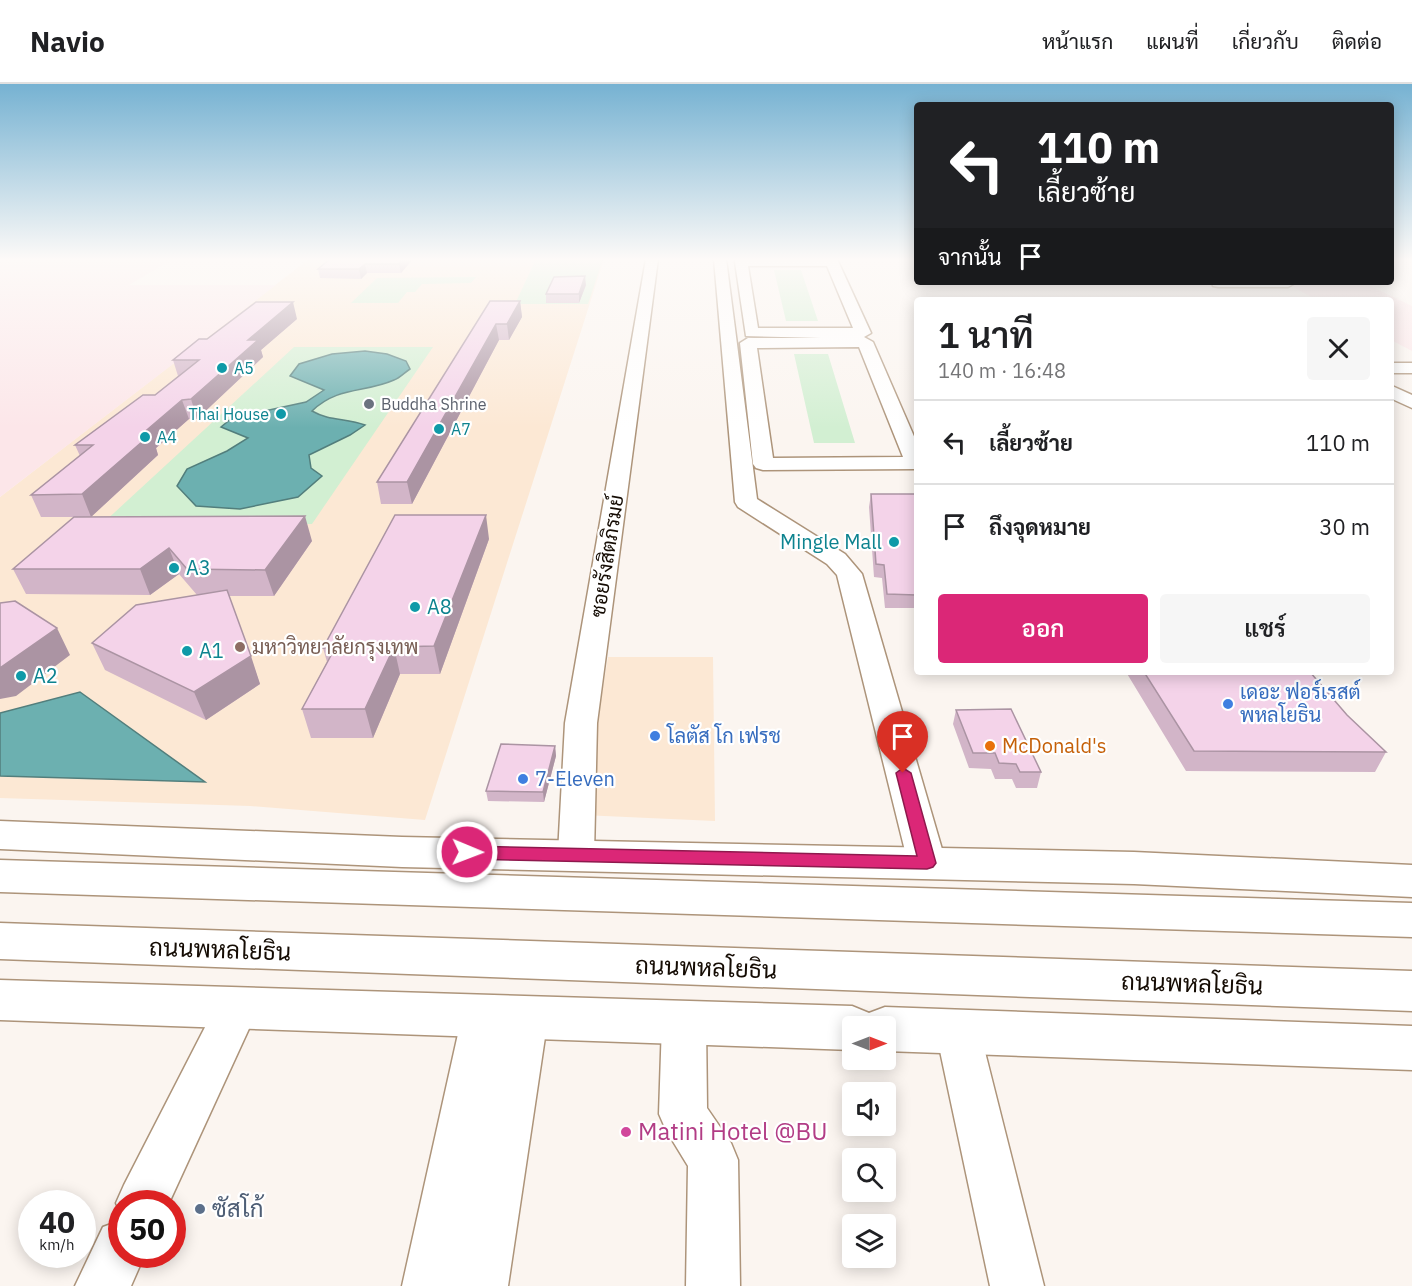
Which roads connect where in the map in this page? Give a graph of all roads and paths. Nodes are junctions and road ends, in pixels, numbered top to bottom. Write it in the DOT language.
graph roads {
  1 [pos="644,315"];
  2 [pos="736,315"];
  3 [pos="743,315"];
  4 [pos="855,315"];
  5 [pos="1394,368"];
  6 [pos="1412,368"];
  7 [pos="1394,393"];
  8 [pos="743,395"];
  9 [pos="1412,404"];
  10 [pos="914,458"];
  11 [pos="914,463"];
  12 [pos="0,835"];
  13 [pos="576,854"];
  14 [pos="927,863"];
  15 [pos="0,876"];
  16 [pos="1412,881"];
  17 [pos="1412,920"];
  18 [pos="0,941"];
  19 [pos="1412,991"];
  20 [pos="0,1000"];
  21 [pos="236,1009"];
  22 [pos="505,1016"];
  23 [pos="684,1023"];
  24 [pos="842,1028"];
  25 [pos="896,1029"];
  26 [pos="958,1032"];
  27 [pos="1412,1048"];
  28 [pos="148,1190"];
  29 [pos="111,1268"];
  30 [pos="102,1286"];
  31 [pos="429,1286"];
  32 [pos="481,1286"];
  33 [pos="713,1286"];
  34 [pos="1017,1286"];
  1 -- 13 [label="street, ซอยรังสิตภิรมย์"];
  2 -- 8 [label="street"];
  3 -- 4 [label="street"];
  5 -- 6 [label="street"];
  7 -- 9 [label="street"];
  8 -- 10 [label="street"];
  8 -- 11 [label="street"];
  8 -- 14 [label="street"];
  12 -- 13 [label="main road"];
  13 -- 14 [label="main road"];
  14 -- 16 [label="main road"];
  15 -- 17 [label="main road"];
  18 -- 19 [label="main road, ถนนพหลโยธิน"];
  20 -- 21 [label="main road"];
  21 -- 22 [label="main road"];
  21 -- 28 [label="street"];
  22 -- 23 [label="main road"];
  22 -- 31 [label="street"];
  22 -- 32 [label="street"];
  23 -- 24 [label="main road"];
  23 -- 33 [label="street"];
  25 -- 26 [label="main road"];
  26 -- 27 [label="main road"];
  26 -- 34 [label="street"];
  29 -- 30 [label="street"];
}
